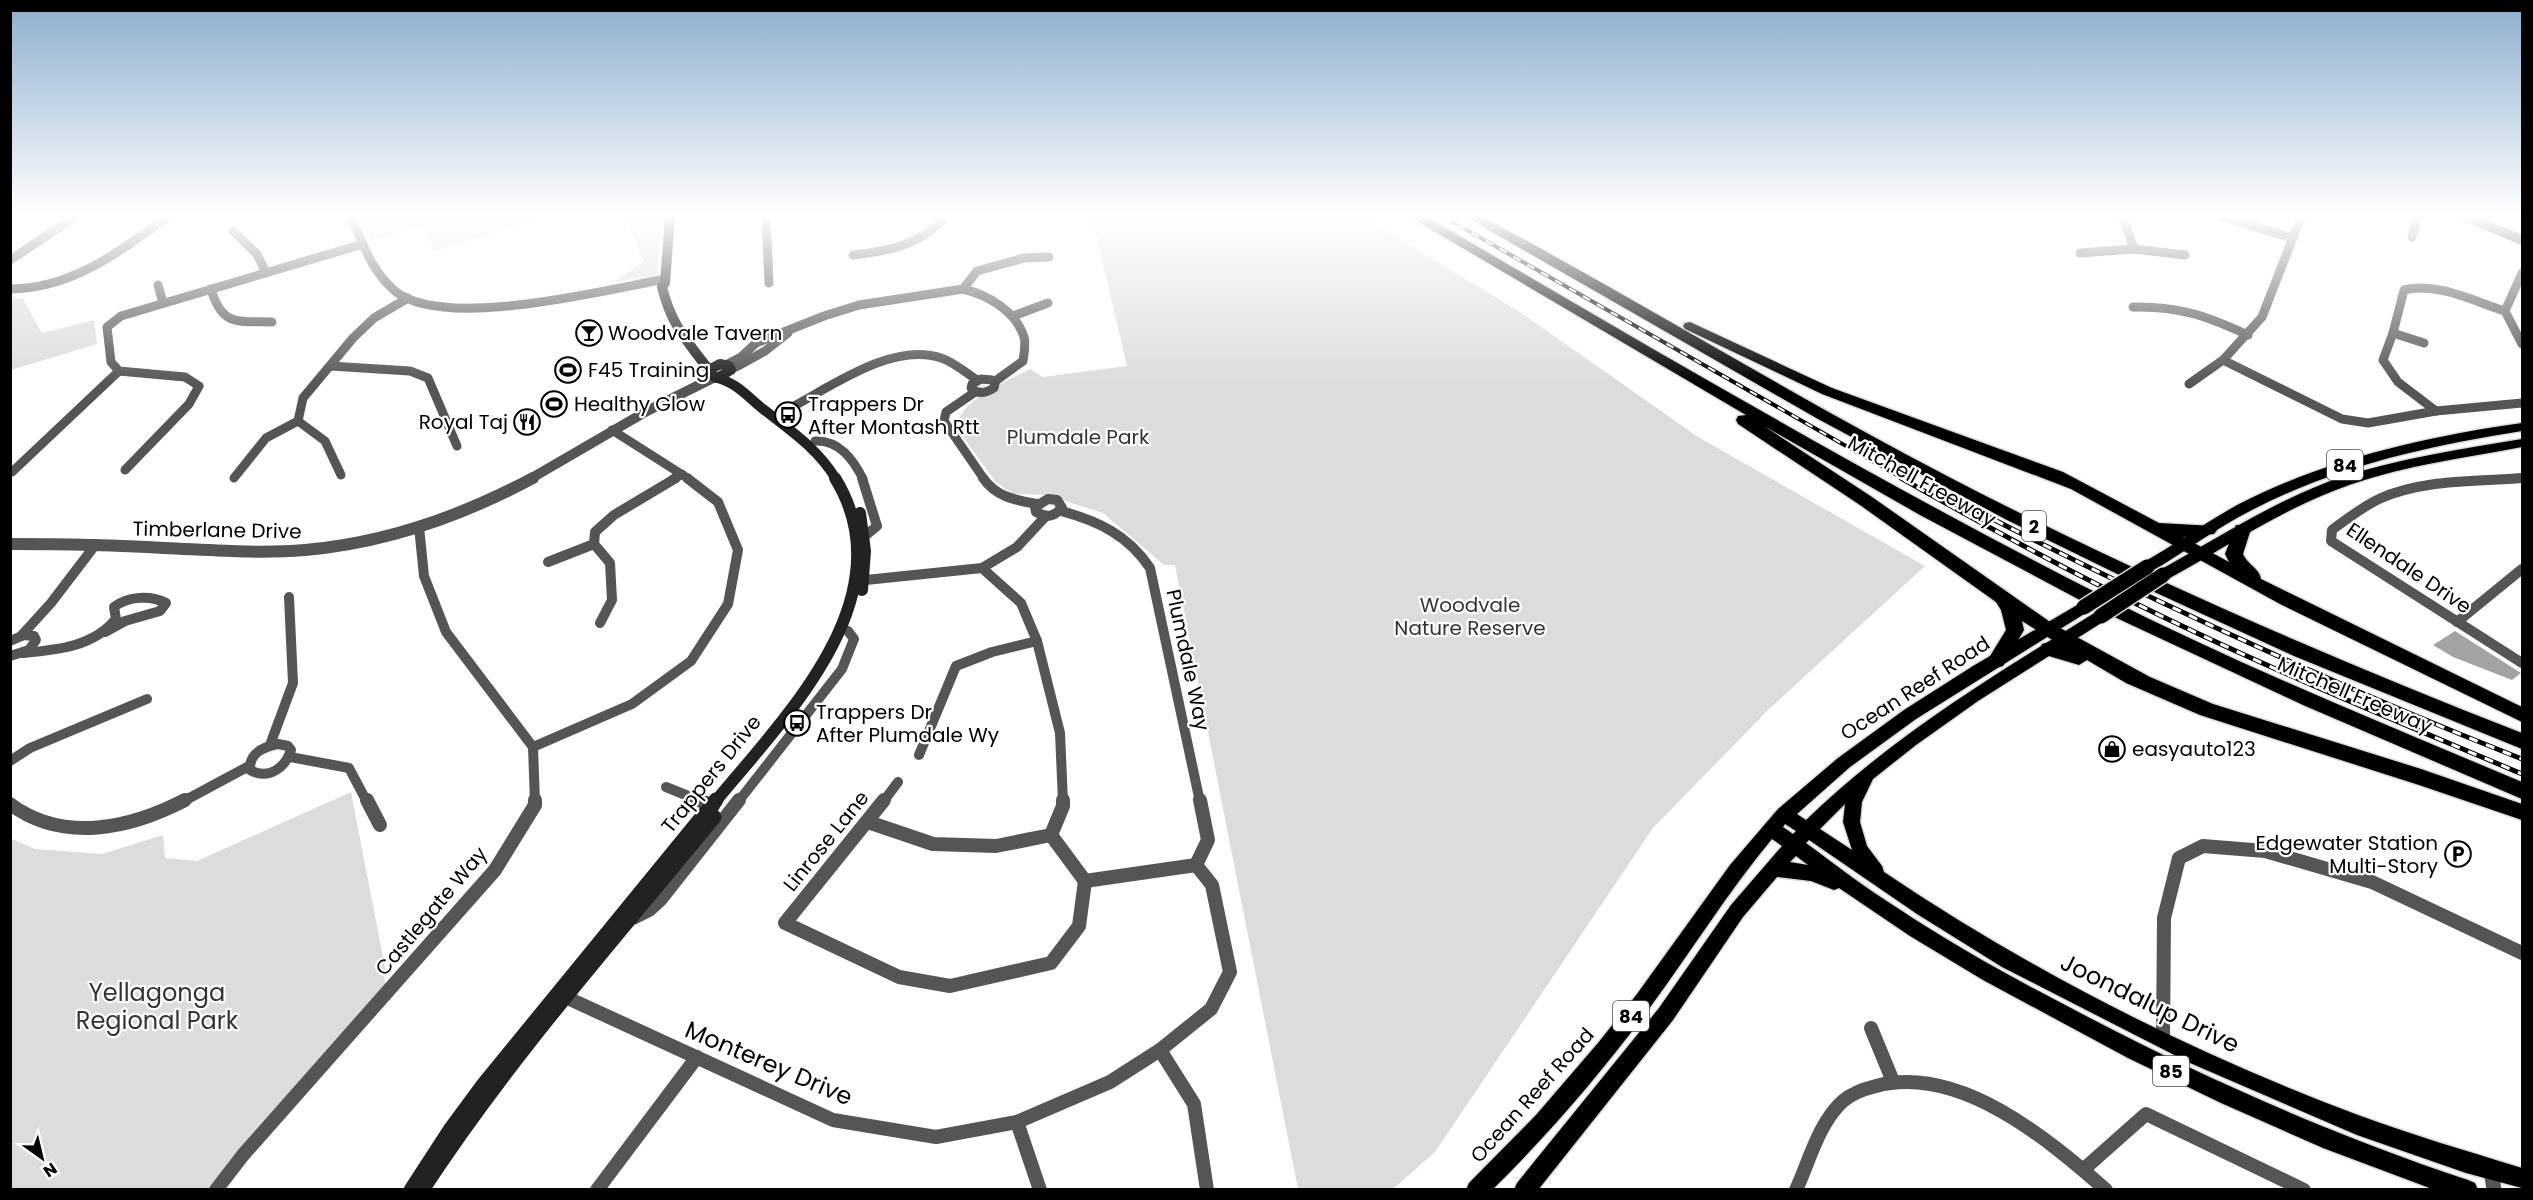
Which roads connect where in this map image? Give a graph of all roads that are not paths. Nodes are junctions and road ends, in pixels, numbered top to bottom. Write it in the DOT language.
graph roads {
  1 [pos="77,273"];
  2 [pos="266,273"];
  3 [pos="377,273"];
  4 [pos="666,273"];
  5 [pos="769,273"];
  6 [pos="975,273"];
  7 [pos="1513,273"];
  8 [pos="1576,273"];
  9 [pos="1579,273"];
  10 [pos="2279,273"];
  11 [pos="2523,273"];
  12 [pos="665,281"];
  13 [pos="769,283"];
  14 [pos="158,285"];
  15 [pos="10,289"];
  16 [pos="211,289"];
  17 [pos="963,289"];
  18 [pos="2519,291"];
  19 [pos="408,298"];
  20 [pos="163,303"];
  21 [pos="1048,303"];
  22 [pos="2133,307"];
  23 [pos="2505,311"];
  24 [pos="1013,316"];
  25 [pos="272,322"];
  26 [pos="2393,333"];
  27 [pos="2248,335"];
  28 [pos="2424,343"];
  29 [pos="2523,344"];
  30 [pos="1640,347"];
  31 [pos="2223,360"];
  32 [pos="330,366"];
  33 [pos="728,367"];
  34 [pos="119,371"];
  35 [pos="713,374"];
  36 [pos="977,380"];
  37 [pos="994,382"];
  38 [pos="2189,384"];
  39 [pos="975,392"];
  40 [pos="2523,403"];
  41 [pos="794,406"];
  42 [pos="2436,411"];
  43 [pos="298,421"];
  44 [pos="2523,427"];
  45 [pos="612,430"];
  46 [pos="2523,442"];
  47 [pos="457,446"];
  48 [pos="125,470"];
  49 [pos="12,472"];
  50 [pos="682,474"];
  51 [pos="340,475"];
  52 [pos="234,478"];
  53 [pos="2523,478"];
  54 [pos="1037,504"];
  55 [pos="1061,511"];
  56 [pos="1045,517"];
  57 [pos="2154,526"];
  58 [pos="419,527"];
  59 [pos="2242,529"];
  60 [pos="2208,530"];
  61 [pos="10,544"];
  62 [pos="96,544"];
  63 [pos="594,544"];
  64 [pos="2183,546"];
  65 [pos="2200,554"];
  66 [pos="548,562"];
  67 [pos="982,568"];
  68 [pos="2523,569"];
  69 [pos="860,581"];
  70 [pos="2277,594"];
  71 [pos="2002,596"];
  72 [pos="289,597"];
  73 [pos="51,605"];
  74 [pos="2457,622"];
  75 [pos="600,623"];
  76 [pos="2047,629"];
  77 [pos="105,632"];
  78 [pos="14,639"];
  79 [pos="35,640"];
  80 [pos="1037,641"];
  81 [pos="2056,644"];
  82 [pos="65,646"];
  83 [pos="15,656"];
  84 [pos="1996,661"];
  85 [pos="2523,663"];
  86 [pos="147,699"];
  87 [pos="2523,715"];
  88 [pos="2523,741"];
  89 [pos="270,745"];
  90 [pos="533,747"];
  91 [pos="919,755"];
  92 [pos="290,757"];
  93 [pos="10,761"];
  94 [pos="249,766"];
  95 [pos="1869,772"];
  96 [pos="898,782"];
  97 [pos="666,787"];
  98 [pos="2523,791"];
  99 [pos="10,804"];
  100 [pos="713,806"];
  101 [pos="2523,812"];
  102 [pos="1784,814"];
  103 [pos="868,822"];
  104 [pos="380,825"];
  105 [pos="1770,828"];
  106 [pos="1808,830"];
  107 [pos="1051,835"];
  108 [pos="1794,844"];
  109 [pos="1196,865"];
  110 [pos="1772,869"];
  111 [pos="1085,881"];
  112 [pos="1905,897"];
  113 [pos="1891,914"];
  114 [pos="2523,953"];
  115 [pos="563,996"];
  116 [pos="1871,1028"];
  117 [pos="2163,1041"];
  118 [pos="1161,1050"];
  119 [pos="697,1057"];
  120 [pos="1892,1079"];
  121 [pos="1017,1122"];
  122 [pos="2084,1169"];
  123 [pos="2493,1180"];
  124 [pos="2517,1181"];
  125 [pos="216,1190"];
  126 [pos="411,1190"];
  127 [pos="422,1190"];
  128 [pos="597,1190"];
  129 [pos="1040,1190"];
  130 [pos="1207,1190"];
  131 [pos="1476,1190"];
  132 [pos="1524,1190"];
  133 [pos="1796,1190"];
  134 [pos="2106,1190"];
  135 [pos="2304,1190"];
  136 [pos="2468,1190"];
  1 -- 15 [label="street"];
  2 -- 16 [label="street"];
  3 -- 19 [label="street"];
  4 -- 12 [label="main road, Trappers Drive"];
  5 -- 13 [label="street"];
  6 -- 17 [label="street"];
  7 -- 30 [label="highway, Mitchell Freeway / 2"];
  8 -- 88 [label="highway, Mitchell Freeway / 2"];
  9 -- 57 [label="highway"];
  10 -- 27 [label="street"];
  11 -- 18 [label="street"];
  12 -- 19 [label="street"];
  12 -- 33 [label="main road, Trappers Drive"];
  12 -- 35 [label="main road, Trappers Drive"];
  14 -- 20 [label="street"];
  16 -- 20 [label="street"];
  16 -- 25 [label="street"];
  17 -- 24 [label="street"];
  17 -- 33 [label="street"];
  18 -- 23 [label="street"];
  19 -- 32 [label="street"];
  20 -- 34 [label="street"];
  21 -- 24 [label="street"];
  22 -- 27 [label="street"];
  23 -- 26 [label="street"];
  23 -- 29 [label="street"];
  24 -- 37 [label="street"];
  26 -- 28 [label="street"];
  26 -- 42 [label="street"];
  27 -- 31 [label="street"];
  30 -- 71 [label="highway"];
  30 -- 98 [label="highway, Mitchell Freeway / 2"];
  31 -- 38 [label="street"];
  31 -- 42 [label="street"];
  32 -- 43 [label="street"];
  32 -- 47 [label="street"];
  33 -- 35 [label="main road"];
  33 -- 69 [label="main road, Trappers Drive"];
  34 -- 48 [label="street"];
  34 -- 49 [label="street"];
  35 -- 45 [label="street, Timberlane Drive"];
  35 -- 69 [label="main road, Trappers Drive"];
  36 -- 37 [label="street"];
  36 -- 39 [label="street"];
  36 -- 41 [label="street"];
  37 -- 39 [label="street"];
  39 -- 54 [label="street"];
  40 -- 42 [label="street"];
  43 -- 51 [label="street"];
  43 -- 52 [label="street"];
  44 -- 60 [label="main road, Ocean Reef Road / 84"];
  45 -- 50 [label="street"];
  45 -- 58 [label="street, Timberlane Drive"];
  46 -- 59 [label="main road, Ocean Reef Road / 84"];
  50 -- 63 [label="street"];
  50 -- 90 [label="street"];
  53 -- 74 [label="street, Ellendale Drive"];
  54 -- 55 [label="street"];
  54 -- 56 [label="street"];
  55 -- 56 [label="street"];
  55 -- 109 [label="street, Plumdale Way"];
  56 -- 67 [label="street"];
  57 -- 60 [label="highway"];
  57 -- 64 [label="highway"];
  58 -- 62 [label="street, Timberlane Drive"];
  58 -- 90 [label="street"];
  59 -- 65 [label="main road, Ocean Reef Road / 84"];
  59 -- 70 [label="highway"];
  60 -- 64 [label="main road, Ocean Reef Road / 84"];
  61 -- 62 [label="street, Timberlane Drive"];
  62 -- 73 [label="street"];
  63 -- 66 [label="street"];
  63 -- 75 [label="street"];
  64 -- 65 [label="highway"];
  64 -- 76 [label="main road, Ocean Reef Road / 84, bridge"];
  65 -- 70 [label="highway"];
  65 -- 81 [label="main road, Ocean Reef Road / 84, bridge"];
  67 -- 69 [label="street"];
  67 -- 80 [label="street"];
  68 -- 74 [label="street"];
  69 -- 100 [label="main road, Trappers Drive"];
  69 -- 115 [label="main road, Trappers Drive"];
  70 -- 87 [label="highway"];
  71 -- 76 [label="highway"];
  71 -- 84 [label="highway"];
  72 -- 89 [label="street"];
  73 -- 78 [label="street"];
  73 -- 79 [label="street"];
  74 -- 85 [label="street, Ellendale Drive"];
  76 -- 81 [label="highway"];
  76 -- 84 [label="main road, Ocean Reef Road / 84"];
  77 -- 77 [label="street"];
  77 -- 82 [label="street"];
  78 -- 79 [label="street"];
  79 -- 82 [label="street"];
  79 -- 83 [label="street"];
  80 -- 91 [label="street"];
  80 -- 107 [label="street"];
  81 -- 95 [label="main road, Ocean Reef Road / 84"];
  81 -- 101 [label="highway"];
  82 -- 83 [label="street"];
  84 -- 102 [label="main road, Ocean Reef Road / 84"];
  86 -- 93 [label="street"];
  89 -- 92 [label="street"];
  89 -- 94 [label="street"];
  90 -- 125 [label="street, Castlegate Way"];
  92 -- 94 [label="street"];
  92 -- 104 [label="street"];
  94 -- 99 [label="street"];
  95 -- 106 [label="main road, Ocean Reef Road / 84"];
  95 -- 112 [label="main road"];
  96 -- 103 [label="street, Linrose Lane"];
  97 -- 100 [label="street"];
  100 -- 115 [label="main road, Trappers Drive"];
  102 -- 105 [label="main road, Ocean Reef Road / 84"];
  102 -- 106 [label="main road, Joondalup Drive / 85"];
  103 -- 107 [label="street"];
  103 -- 111 [label="street, Linrose Lane"];
  105 -- 108 [label="main road, 85"];
  105 -- 131 [label="main road, Ocean Reef Road / 84"];
  106 -- 108 [label="main road, Ocean Reef Road / 84"];
  106 -- 112 [label="main road, Joondalup Drive / 85"];
  107 -- 111 [label="street"];
  108 -- 110 [label="main road, Ocean Reef Road / 84"];
  108 -- 113 [label="main road, 85"];
  109 -- 111 [label="street"];
  109 -- 118 [label="street, Monterey Drive"];
  110 -- 113 [label="main road"];
  110 -- 132 [label="main road, Ocean Reef Road / 84"];
  112 -- 117 [label="main road, Joondalup Drive / 85"];
  113 -- 136 [label="main road, 85"];
  114 -- 117 [label="street"];
  115 -- 119 [label="street, Monterey Drive"];
  115 -- 126 [label="main road, Trappers Drive"];
  115 -- 127 [label="main road, Trappers Drive"];
  116 -- 120 [label="street"];
  117 -- 123 [label="main road, Joondalup Drive / 85"];
  118 -- 121 [label="street, Monterey Drive"];
  118 -- 130 [label="street"];
  119 -- 121 [label="street, Monterey Drive"];
  119 -- 128 [label="street"];
  120 -- 122 [label="street"];
  120 -- 133 [label="street"];
  121 -- 129 [label="street"];
  122 -- 134 [label="street"];
  122 -- 135 [label="street"];
  123 -- 124 [label="main road, Joondalup Drive / 85"];
}
